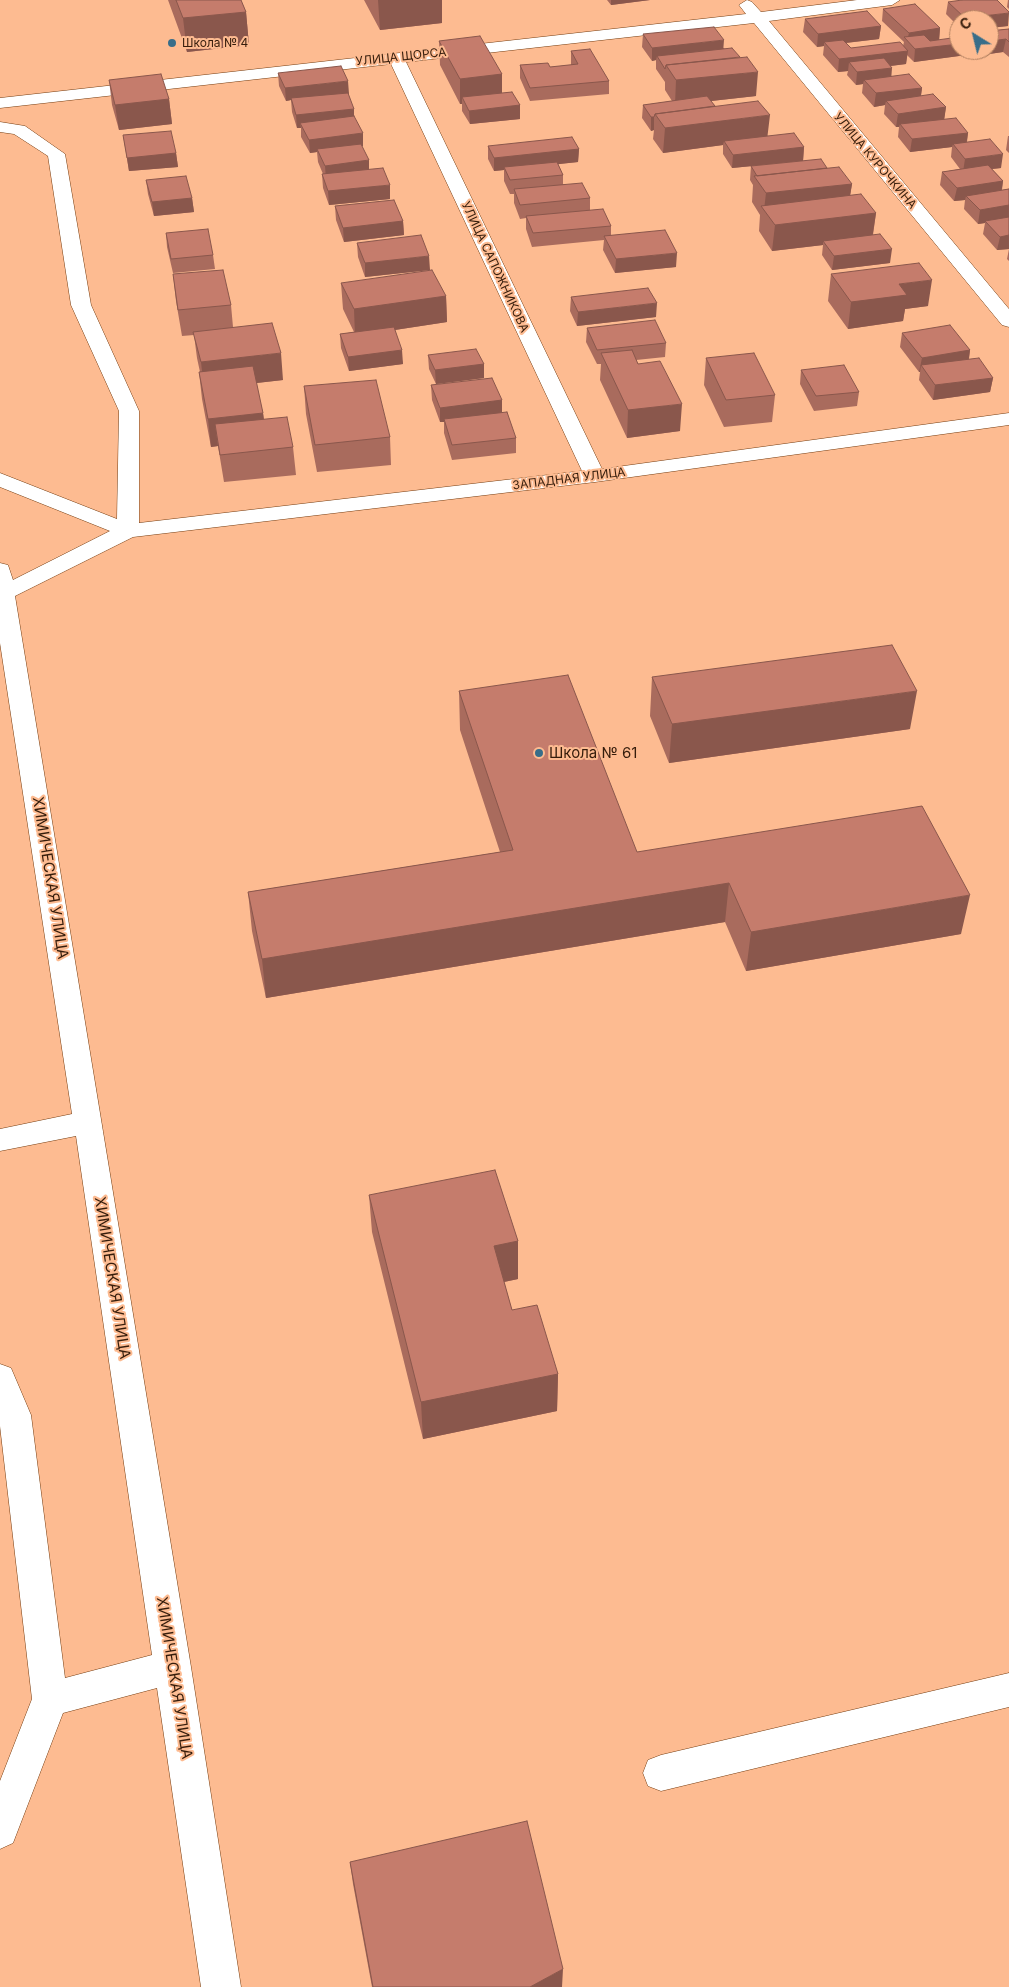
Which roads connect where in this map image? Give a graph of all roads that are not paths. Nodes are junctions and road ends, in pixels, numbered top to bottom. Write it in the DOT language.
graph roads {
  1 [pos="744,0"];
  2 [pos="892,0"];
  3 [pos="755,18"];
  4 [pos="396,58"];
  5 [pos="0,102"];
  6 [pos="0,127"];
  7 [pos="1009,321"];
  8 [pos="1009,418"];
  9 [pos="595,476"];
  10 [pos="0,479"];
  11 [pos="128,531"];
  12 [pos="2,582"];
  13 [pos="7,655"];
  14 [pos="88,1122"];
  15 [pos="0,1140"];
  16 [pos="0,1378"];
  17 [pos="172,1667"];
  18 [pos="1009,1690"];
  19 [pos="50,1699"];
  20 [pos="661,1773"];
  21 [pos="0,1830"];
  22 [pos="220,1987"];
  1 -- 3 [label="street, УЛИЦА КУРОЧКИНА"];
  2 -- 3 [label="street, УЛИЦА ЩОРСА"];
  3 -- 4 [label="street, УЛИЦА ЩОРСА"];
  3 -- 7 [label="street, УЛИЦА КУРОЧКИНА"];
  4 -- 5 [label="street, УЛИЦА ЩОРСА"];
  4 -- 9 [label="street, УЛИЦА САПОЖНИКОВА"];
  6 -- 11 [label="street"];
  8 -- 9 [label="street, ЗАПАДНАЯ УЛИЦА"];
  9 -- 11 [label="street, ЗАПАДНАЯ УЛИЦА"];
  10 -- 11 [label="street, ЗАПАДНАЯ УЛИЦА"];
  11 -- 12 [label="street, ЗАПАДНАЯ УЛИЦА"];
  12 -- 13 [label="street, ХИМИЧЕСКАЯ УЛИЦА"];
  13 -- 14 [label="street, ХИМИЧЕСКАЯ УЛИЦА"];
  14 -- 15 [label="street"];
  14 -- 17 [label="street, ХИМИЧЕСКАЯ УЛИЦА"];
  16 -- 19 [label="street"];
  17 -- 19 [label="street"];
  17 -- 22 [label="street, ХИМИЧЕСКАЯ УЛИЦА"];
  18 -- 20 [label="street"];
  19 -- 21 [label="street"];
}
